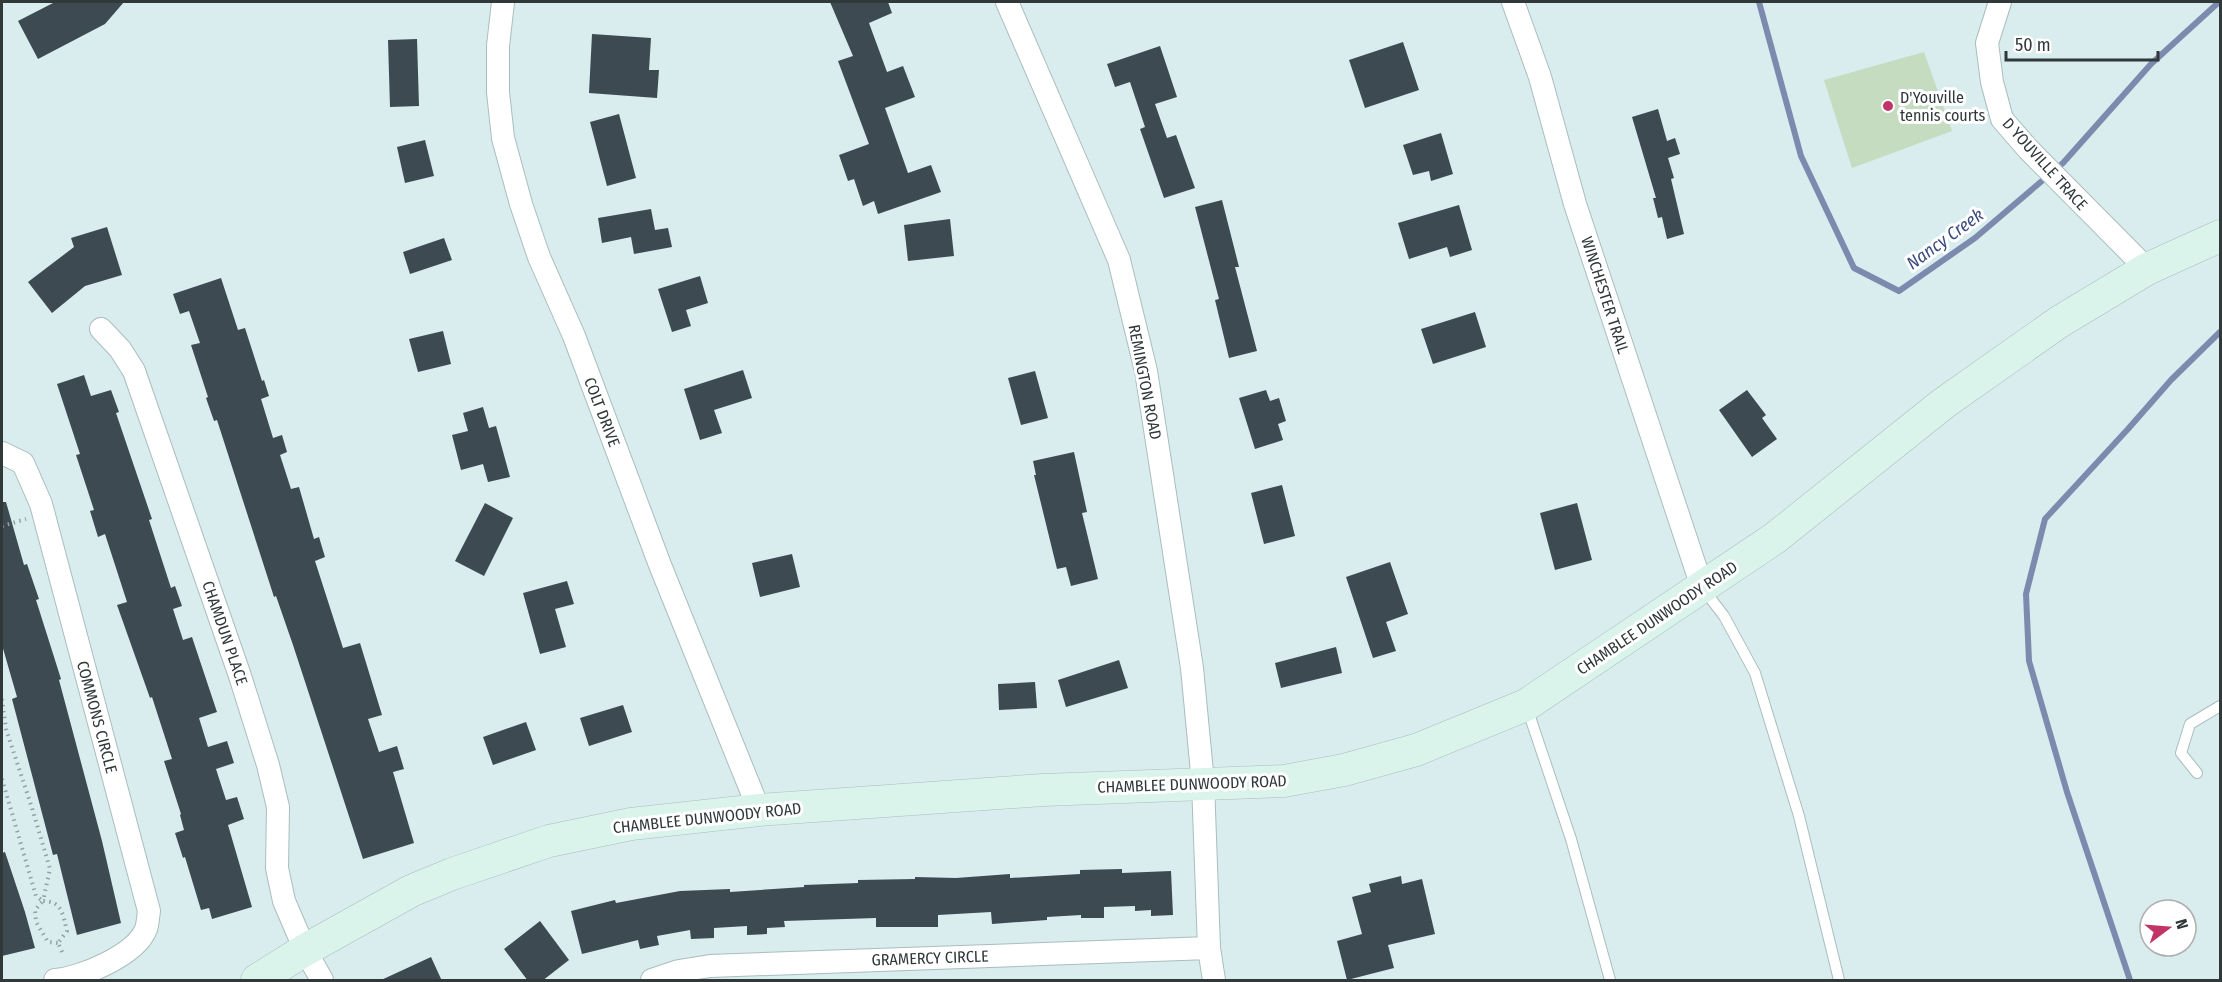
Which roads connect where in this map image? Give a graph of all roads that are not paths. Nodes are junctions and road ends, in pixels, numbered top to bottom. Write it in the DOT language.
graph roads {
  1 [pos="503,2"];
  2 [pos="1007,2"];
  3 [pos="1513,2"];
  4 [pos="2000,2"];
  5 [pos="2220,236"];
  6 [pos="2147,269"];
  7 [pos="102,329"];
  8 [pos="2,453"];
  9 [pos="1702,587"];
  10 [pos="1526,705"];
  11 [pos="2220,706"];
  12 [pos="2197,773"];
  13 [pos="1203,783"];
  14 [pos="759,810"];
  15 [pos="1209,948"];
  16 [pos="305,950"];
  17 [pos="93,976"];
  18 [pos="55,981"];
  19 [pos="257,981"];
  20 [pos="322,981"];
  21 [pos="652,981"];
  22 [pos="1214,981"];
  23 [pos="1610,981"];
  24 [pos="1839,981"];
  1 -- 14 [label="street, COLT DRIVE"];
  2 -- 13 [label="street, REMINGTON ROAD"];
  3 -- 9 [label="street, WINCHESTER TRAIL"];
  4 -- 6 [label="street, D YOUVILLE TRACE"];
  5 -- 6 [label="street, CHAMBLEE DUNWOODY ROAD"];
  6 -- 9 [label="street, CHAMBLEE DUNWOODY ROAD"];
  7 -- 16 [label="street, CHAMDUN PLACE"];
  8 -- 17 [label="street, COMMONS CIRCLE"];
  9 -- 10 [label="street, CHAMBLEE DUNWOODY ROAD"];
  9 -- 24 [label="lane"];
  10 -- 13 [label="street, CHAMBLEE DUNWOODY ROAD"];
  10 -- 23 [label="lane"];
  11 -- 12 [label="lane"];
  13 -- 14 [label="street, CHAMBLEE DUNWOODY ROAD"];
  13 -- 15 [label="street"];
  14 -- 16 [label="street, CHAMBLEE DUNWOODY ROAD"];
  15 -- 21 [label="street, GRAMERCY CIRCLE"];
  15 -- 22 [label="street"];
  16 -- 19 [label="street, CHAMBLEE DUNWOODY ROAD"];
  16 -- 20 [label="street, CHAMDUN PLACE"];
  17 -- 18 [label="street, COMMONS CIRCLE"];
}
